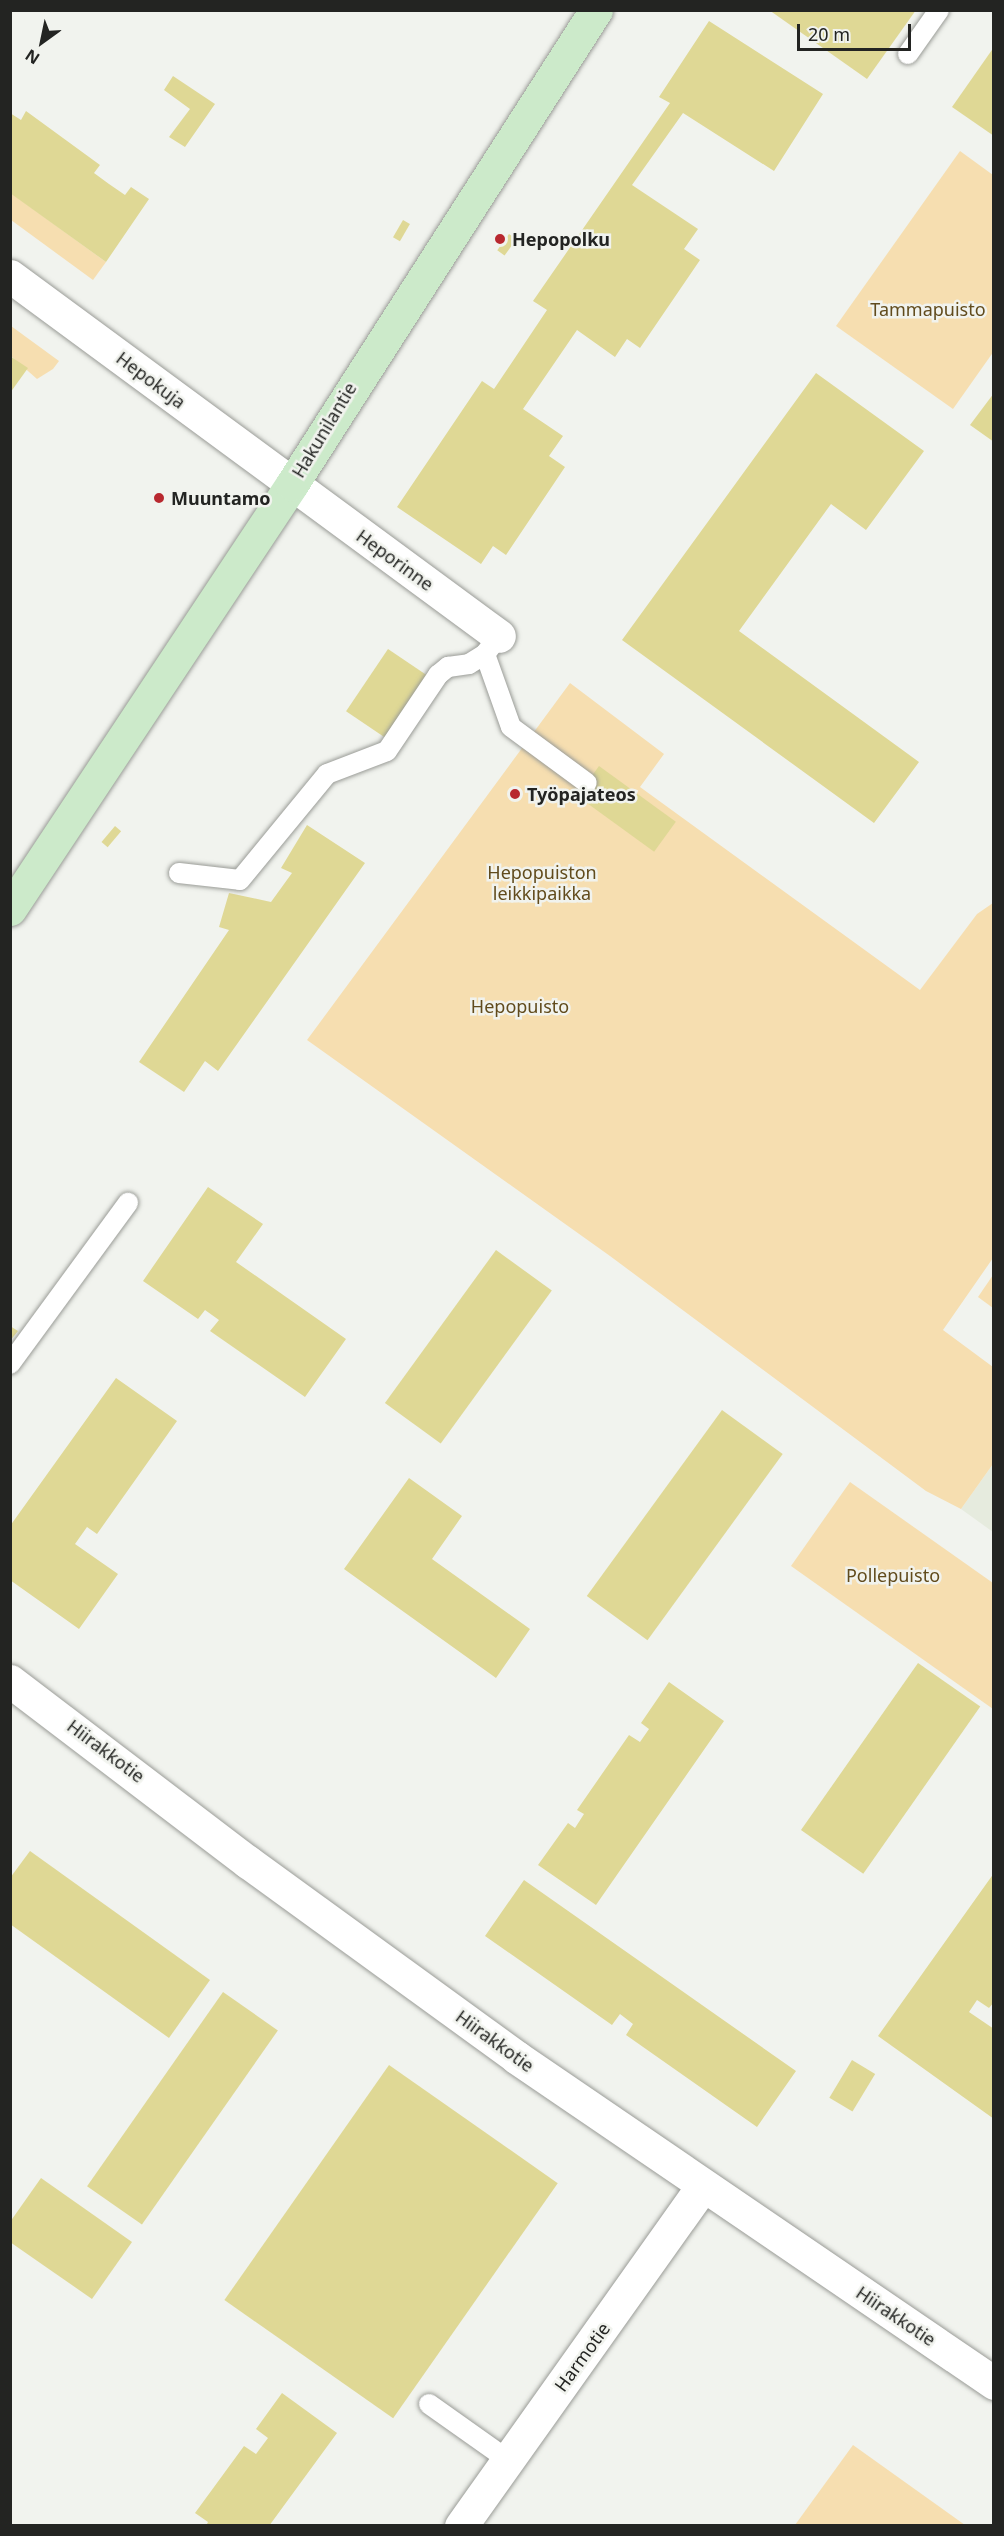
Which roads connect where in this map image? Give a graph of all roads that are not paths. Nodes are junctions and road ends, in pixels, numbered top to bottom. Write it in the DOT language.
graph roads {
  1 [pos="596,10"];
  2 [pos="939,10"];
  3 [pos="909,54"];
  4 [pos="10,276"];
  5 [pos="292,484"];
  6 [pos="492,645"];
  7 [pos="587,783"];
  8 [pos="179,873"];
  9 [pos="10,909"];
  10 [pos="128,1203"];
  11 [pos="10,1364"];
  12 [pos="10,1681"];
  13 [pos="702,2187"];
  14 [pos="993,2383"];
  15 [pos="429,2404"];
  16 [pos="508,2460"];
  17 [pos="460,2526"];
  1 -- 5 [label="main road, Hakunilantie"];
  2 -- 3 [label="lane"];
  4 -- 5 [label="street, Hepokuja"];
  5 -- 6 [label="street, Heporinne"];
  5 -- 9 [label="main road, Hakunilantie"];
  6 -- 7 [label="lane"];
  6 -- 8 [label="lane"];
  10 -- 11 [label="lane"];
  12 -- 13 [label="street, Hiirakkotie"];
  13 -- 14 [label="street, Hiirakkotie"];
  13 -- 16 [label="street, Harmotie"];
  15 -- 16 [label="lane"];
  16 -- 17 [label="street, Harmotie"];
}
